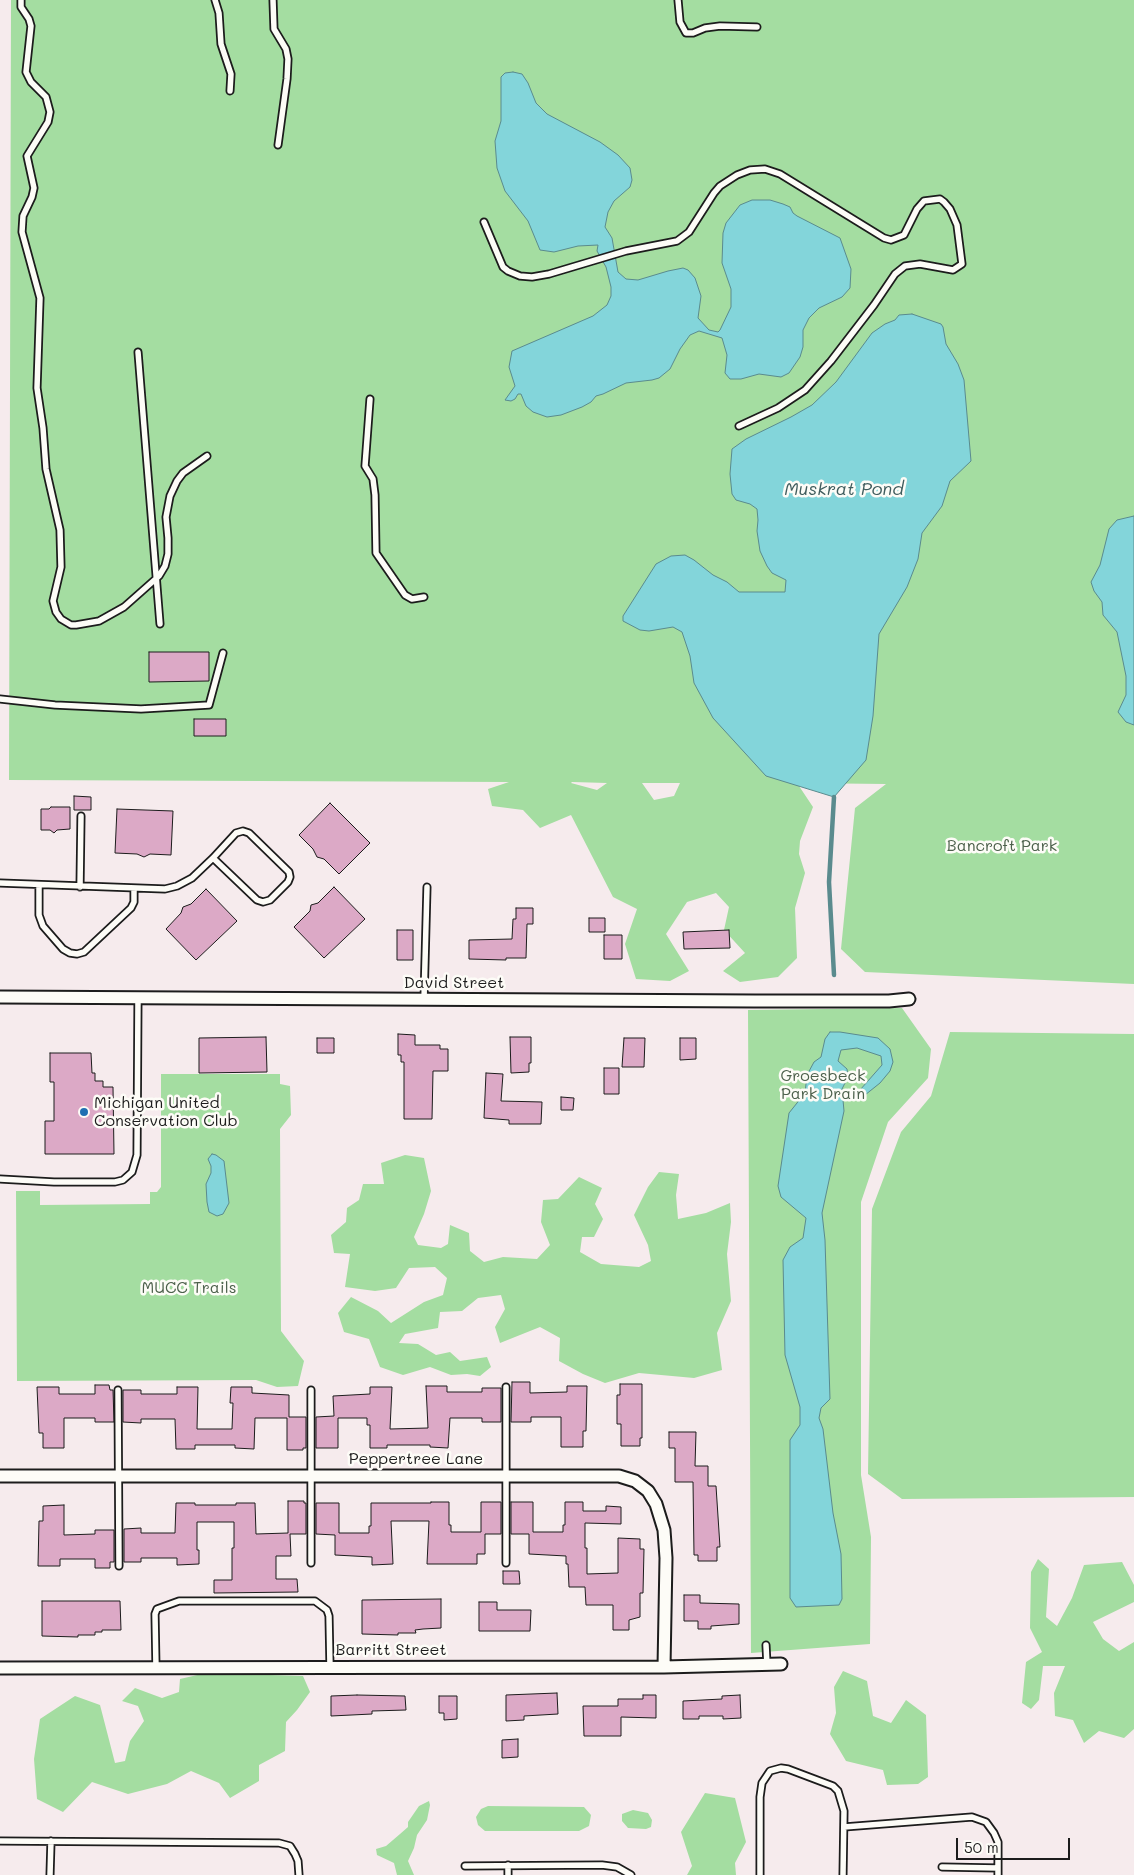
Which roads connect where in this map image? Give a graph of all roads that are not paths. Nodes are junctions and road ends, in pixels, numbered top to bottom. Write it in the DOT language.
graph roads {
  1 [pos="21,0"];
  2 [pos="215,0"];
  3 [pos="273,0"];
  4 [pos="678,0"];
  5 [pos="757,27"];
  6 [pos="230,91"];
  7 [pos="278,145"];
  8 [pos="484,222"];
  9 [pos="138,352"];
  10 [pos="370,399"];
  11 [pos="739,426"];
  12 [pos="207,456"];
  13 [pos="157,578"];
  14 [pos="424,597"];
  15 [pos="160,624"];
  16 [pos="223,653"];
  17 [pos="0,698"];
  18 [pos="81,816"];
  19 [pos="213,858"];
  20 [pos="0,884"];
  21 [pos="39,885"];
  22 [pos="80,887"];
  23 [pos="428,887"];
  24 [pos="134,888"];
  25 [pos="0,997"];
  26 [pos="138,998"];
  27 [pos="424,999"];
  28 [pos="909,999"];
  29 [pos="0,1179"];
  30 [pos="506,1387"];
  31 [pos="118,1390"];
  32 [pos="311,1390"];
  33 [pos="311,1475"];
  34 [pos="506,1475"];
  35 [pos="0,1476"];
  36 [pos="118,1476"];
  37 [pos="311,1563"];
  38 [pos="506,1563"];
  39 [pos="119,1566"];
  40 [pos="766,1645"];
  41 [pos="781,1664"];
  42 [pos="767,1665"];
  43 [pos="330,1667"];
  44 [pos="664,1667"];
  45 [pos="0,1668"];
  46 [pos="156,1668"];
  47 [pos="844,1826"];
  48 [pos="0,1841"];
  49 [pos="51,1841"];
  50 [pos="508,1865"];
  51 [pos="465,1866"];
  52 [pos="942,1867"];
  53 [pos="998,1868"];
  54 [pos="50,1875"];
  55 [pos="298,1875"];
  56 [pos="508,1875"];
  57 [pos="631,1875"];
  58 [pos="760,1875"];
  59 [pos="844,1875"];
  60 [pos="998,1875"];
  1 -- 13 [label="lane"];
  2 -- 6 [label="lane"];
  3 -- 7 [label="lane"];
  4 -- 5 [label="lane"];
  8 -- 11 [label="lane"];
  9 -- 13 [label="lane"];
  10 -- 14 [label="lane"];
  12 -- 13 [label="lane"];
  13 -- 15 [label="lane"];
  16 -- 17 [label="lane"];
  18 -- 22 [label="lane"];
  19 -- 19 [label="lane"];
  19 -- 24 [label="lane"];
  20 -- 21 [label="lane"];
  21 -- 22 [label="lane"];
  21 -- 24 [label="lane"];
  22 -- 24 [label="lane"];
  23 -- 27 [label="lane"];
  25 -- 26 [label="street, David Street"];
  26 -- 27 [label="street, David Street"];
  26 -- 29 [label="lane"];
  27 -- 28 [label="street, David Street"];
  30 -- 34 [label="lane"];
  31 -- 36 [label="lane"];
  32 -- 33 [label="lane"];
  33 -- 34 [label="street, Peppertree Lane"];
  33 -- 36 [label="street, Peppertree Lane"];
  33 -- 37 [label="lane"];
  34 -- 38 [label="lane"];
  34 -- 44 [label="street, Peppertree Lane"];
  35 -- 36 [label="street, Peppertree Lane"];
  36 -- 39 [label="lane"];
  40 -- 42 [label="lane"];
  41 -- 42 [label="street, Barritt Street"];
  42 -- 44 [label="street, Barritt Street"];
  43 -- 44 [label="street, Barritt Street"];
  43 -- 46 [label="street, Barritt Street"];
  43 -- 46 [label="lane"];
  45 -- 46 [label="street, Barritt Street"];
  47 -- 53 [label="lane"];
  47 -- 58 [label="lane"];
  47 -- 59 [label="lane"];
  48 -- 49 [label="lane"];
  49 -- 54 [label="lane"];
  49 -- 55 [label="lane"];
  50 -- 51 [label="lane"];
  50 -- 56 [label="lane"];
  50 -- 57 [label="lane"];
  52 -- 53 [label="lane"];
  53 -- 60 [label="lane"];
}
